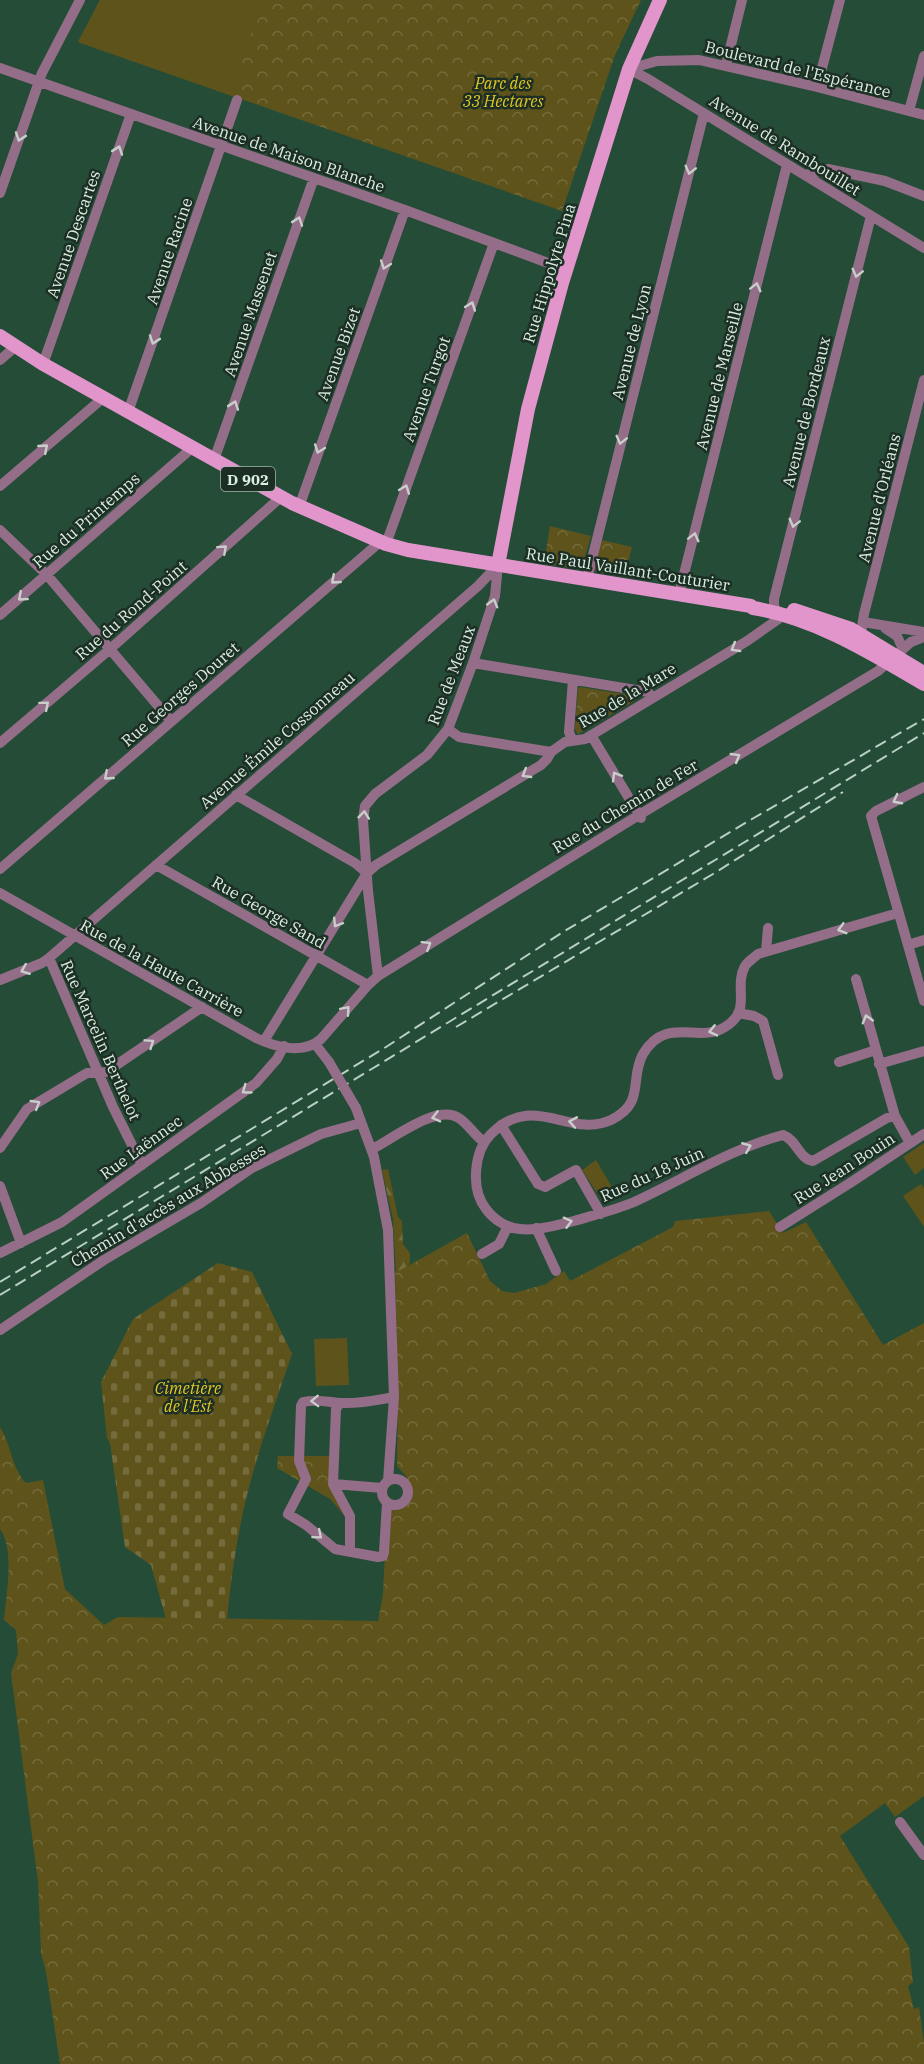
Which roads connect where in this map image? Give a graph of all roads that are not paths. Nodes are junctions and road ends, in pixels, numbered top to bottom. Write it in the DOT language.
graph roads {
  1 [pos="80,0"];
  2 [pos="660,0"];
  3 [pos="742,0"];
  4 [pos="840,0"];
  5 [pos="924,56"];
  6 [pos="726,65"];
  7 [pos="0,68"];
  8 [pos="629,69"];
  9 [pos="39,82"];
  10 [pos="817,87"];
  11 [pos="237,100"];
  12 [pos="909,111"];
  13 [pos="704,113"];
  14 [pos="131,114"];
  15 [pos="924,116"];
  16 [pos="221,146"];
  17 [pos="787,165"];
  18 [pos="805,175"];
  19 [pos="314,178"];
  20 [pos="0,193"];
  21 [pos="924,196"];
  22 [pos="405,210"];
  23 [pos="871,216"];
  24 [pos="494,243"];
  25 [pos="924,248"];
  26 [pos="567,270"];
  27 [pos="0,336"];
  28 [pos="0,341"];
  29 [pos="15,347"];
  30 [pos="0,360"];
  31 [pos="43,364"];
  32 [pos="924,381"];
  33 [pos="103,398"];
  34 [pos="128,412"];
  35 [pos="192,448"];
  36 [pos="214,460"];
  37 [pos="0,486"];
  38 [pos="281,497"];
  39 [pos="299,507"];
  40 [pos="0,530"];
  41 [pos="383,543"];
  42 [pos="498,565"];
  43 [pos="46,575"];
  44 [pos="586,579"];
  45 [pos="679,594"];
  46 [pos="778,612"];
  47 [pos="0,615"];
  48 [pos="879,625"];
  49 [pos="924,632"];
  50 [pos="861,634"];
  51 [pos="924,638"];
  52 [pos="109,650"];
  53 [pos="896,656"];
  54 [pos="473,663"];
  55 [pos="924,674"];
  56 [pos="573,680"];
  57 [pos="924,684"];
  58 [pos="652,698"];
  59 [pos="171,722"];
  60 [pos="448,729"];
  61 [pos="591,735"];
  62 [pos="572,740"];
  63 [pos="0,743"];
  64 [pos="551,752"];
  65 [pos="924,787"];
  66 [pos="236,795"];
  67 [pos="640,816"];
  68 [pos="156,865"];
  69 [pos="0,869"];
  70 [pos="367,873"];
  71 [pos="0,893"];
  72 [pos="898,913"];
  73 [pos="768,928"];
  74 [pos="74,936"];
  75 [pos="924,940"];
  76 [pos="908,945"];
  77 [pos="766,951"];
  78 [pos="316,956"];
  79 [pos="49,958"];
  80 [pos="918,960"];
  81 [pos="378,976"];
  82 [pos="856,979"];
  83 [pos="0,980"];
  84 [pos="368,985"];
  85 [pos="924,1000"];
  86 [pos="202,1007"];
  87 [pos="738,1013"];
  88 [pos="264,1041"];
  89 [pos="315,1044"];
  90 [pos="284,1046"];
  91 [pos="876,1050"];
  92 [pos="924,1051"];
  93 [pos="839,1062"];
  94 [pos="879,1064"];
  95 [pos="100,1074"];
  96 [pos="778,1075"];
  97 [pos="895,1116"];
  98 [pos="361,1123"];
  99 [pos="501,1125"];
  100 [pos="924,1134"];
  101 [pos="484,1143"];
  102 [pos="910,1143"];
  103 [pos="0,1148"];
  104 [pos="372,1149"];
  105 [pos="141,1165"];
  106 [pos="0,1186"];
  107 [pos="601,1214"];
  108 [pos="508,1226"];
  109 [pos="780,1227"];
  110 [pos="536,1228"];
  111 [pos="21,1243"];
  112 [pos="0,1253"];
  113 [pos="482,1254"];
  114 [pos="556,1271"];
  115 [pos="0,1329"];
  116 [pos="394,1397"];
  117 [pos="340,1403"];
  118 [pos="333,1484"];
  119 [pos="385,1484"];
  120 [pos="387,1503"];
  121 [pos="350,1552"];
  122 [pos="900,1822"];
  123 [pos="924,1855"];
  1 -- 9 [label="street"];
  2 -- 8 [label="main road, Rue Hippolyte Pina"];
  3 -- 6 [label="street"];
  4 -- 10 [label="street"];
  5 -- 12 [label="street"];
  6 -- 8 [label="street, Boulevard de l'Espérance"];
  6 -- 10 [label="street, Boulevard de l'Espérance"];
  7 -- 9 [label="street, Avenue de Maison Blanche"];
  8 -- 13 [label="street, Avenue de Rambouillet"];
  8 -- 26 [label="main road, Rue Hippolyte Pina"];
  9 -- 14 [label="street, Avenue de Maison Blanche"];
  9 -- 20 [label="street, one-way"];
  10 -- 12 [label="street, Boulevard de l'Espérance"];
  11 -- 16 [label="street, Avenue Racine"];
  12 -- 15 [label="street, Boulevard de l'Espérance"];
  13 -- 17 [label="street, Avenue de Rambouillet"];
  13 -- 44 [label="street, Avenue de Lyon, one-way"];
  14 -- 16 [label="street, Avenue de Maison Blanche"];
  31 -- 14 [label="street, Avenue Descartes, one-way"];
  16 -- 19 [label="street, Avenue de Maison Blanche"];
  16 -- 34 [label="street, Avenue Racine, one-way"];
  17 -- 18 [label="street, Avenue de Rambouillet"];
  45 -- 17 [label="street, Avenue de Marseille, one-way"];
  18 -- 21 [label="street"];
  18 -- 23 [label="street, Avenue de Rambouillet"];
  19 -- 22 [label="street, Avenue de Maison Blanche"];
  36 -- 19 [label="street, Avenue Massenet, one-way"];
  22 -- 24 [label="street, Avenue de Maison Blanche"];
  22 -- 39 [label="street, Avenue Bizet, one-way"];
  23 -- 25 [label="street, Avenue de Rambouillet"];
  23 -- 46 [label="street, Avenue de Bordeaux, one-way"];
  24 -- 26 [label="street, Avenue de Maison Blanche"];
  41 -- 24 [label="street, Avenue Turgot, one-way"];
  26 -- 42 [label="main road, Rue Hippolyte Pina"];
  27 -- 29 [label="main road, D 902"];
  28 -- 29 [label="main road, D 902"];
  29 -- 30 [label="street"];
  29 -- 31 [label="main road, D 902"];
  31 -- 33 [label="main road, D 902"];
  32 -- 50 [label="street, Avenue d'Orléans"];
  33 -- 34 [label="main road, D 902"];
  37 -- 33 [label="street, one-way"];
  34 -- 35 [label="main road, D 902"];
  35 -- 36 [label="main road, D 902"];
  35 -- 43 [label="street, Rue du Printemps"];
  36 -- 38 [label="main road, D 902"];
  38 -- 39 [label="main road, D 902"];
  52 -- 38 [label="street, Rue du Rond-Point, one-way"];
  39 -- 41 [label="main road, D 902"];
  40 -- 43 [label="street"];
  41 -- 42 [label="main road, D 902"];
  41 -- 59 [label="street, Rue Georges Douret, one-way"];
  42 -- 44 [label="main road, Rue Paul Vaillant-Couturier / D 902"];
  54 -- 42 [label="street, Rue de Meaux, one-way"];
  42 -- 66 [label="street, Avenue Émile Cossonneau"];
  43 -- 47 [label="street, Rue du Printemps, one-way"];
  43 -- 52 [label="street"];
  44 -- 45 [label="main road, Rue Paul Vaillant-Couturier / D 902"];
  45 -- 46 [label="main road, Rue Paul Vaillant-Couturier / D 902"];
  46 -- 50 [label="main road, Rue Paul Vaillant-Couturier / D 902"];
  46 -- 50 [label="main road, Rue Paul Vaillant-Couturier / D 902"];
  46 -- 58 [label="street, Rue de la Mare, one-way"];
  48 -- 49 [label="street"];
  48 -- 50 [label="street"];
  48 -- 53 [label="street"];
  50 -- 53 [label="main road, Rue Paul Vaillant-Couturier / D 902"];
  51 -- 53 [label="street, Rue du Chemin de Fer"];
  52 -- 59 [label="street"];
  63 -- 52 [label="street, Rue du Rond-Point, one-way"];
  53 -- 55 [label="main road, Rue Paul Vaillant-Couturier / D 902"];
  53 -- 57 [label="main road, Rue Paul Vaillant-Couturier / D 902"];
  67 -- 53 [label="street, Rue du Chemin de Fer, one-way"];
  54 -- 56 [label="street"];
  54 -- 60 [label="street, Rue de Meaux"];
  56 -- 58 [label="street"];
  56 -- 62 [label="street"];
  58 -- 61 [label="street, Rue de la Mare"];
  59 -- 69 [label="street, Rue Georges Douret, one-way"];
  60 -- 64 [label="street"];
  70 -- 60 [label="street, Rue de Meaux, one-way"];
  61 -- 62 [label="street, Rue de la Mare"];
  67 -- 61 [label="street, one-way"];
  62 -- 64 [label="street, Rue de la Mare"];
  64 -- 70 [label="street, Rue de la Mare, one-way"];
  65 -- 72 [label="street, one-way"];
  66 -- 68 [label="street, Avenue Émile Cossonneau"];
  66 -- 70 [label="street"];
  81 -- 67 [label="street, Rue du Chemin de Fer, one-way"];
  68 -- 74 [label="street, Avenue Émile Cossonneau"];
  68 -- 78 [label="street, Rue George Sand"];
  70 -- 78 [label="street, one-way"];
  70 -- 81 [label="street, Rue de Meaux"];
  71 -- 74 [label="street, Rue de la Haute Carrière"];
  72 -- 76 [label="street"];
  72 -- 77 [label="street, one-way"];
  73 -- 77 [label="street"];
  74 -- 79 [label="street, Avenue Émile Cossonneau"];
  74 -- 86 [label="street, Rue de la Haute Carrière"];
  75 -- 76 [label="street"];
  76 -- 80 [label="street"];
  77 -- 87 [label="street"];
  78 -- 84 [label="street, Rue George Sand"];
  78 -- 88 [label="street"];
  79 -- 83 [label="street, Avenue Émile Cossonneau, one-way"];
  79 -- 95 [label="street, Rue Marcelin Berthelot"];
  80 -- 85 [label="street"];
  81 -- 84 [label="street"];
  91 -- 82 [label="street, one-way"];
  89 -- 84 [label="street, one-way"];
  86 -- 88 [label="street, Rue de la Haute Carrière"];
  95 -- 86 [label="street, one-way"];
  87 -- 96 [label="street"];
  87 -- 99 [label="street, one-way"];
  88 -- 90 [label="street, Rue de la Haute Carrière"];
  89 -- 90 [label="street, Rue de la Haute Carrière"];
  89 -- 98 [label="street, bridge"];
  90 -- 105 [label="street, Rue Laënnec, one-way"];
  91 -- 93 [label="street"];
  91 -- 94 [label="street"];
  92 -- 94 [label="street"];
  94 -- 97 [label="street"];
  103 -- 95 [label="street, one-way"];
  95 -- 105 [label="street, Rue Marcelin Berthelot"];
  97 -- 102 [label="street"];
  107 -- 97 [label="street, Rue du 18 Juin, one-way"];
  98 -- 104 [label="street"];
  98 -- 115 [label="street, Chemin d'accès aux Abbesses"];
  99 -- 101 [label="street"];
  99 -- 107 [label="street"];
  100 -- 102 [label="street, Rue Jean Bouin"];
  101 -- 104 [label="street, one-way"];
  101 -- 108 [label="street"];
  102 -- 109 [label="street, Rue Jean Bouin"];
  104 -- 116 [label="street"];
  105 -- 111 [label="street, Rue Laënnec"];
  106 -- 111 [label="street"];
  110 -- 107 [label="street, Rue du 18 Juin, one-way"];
  108 -- 110 [label="street, Rue du 18 Juin"];
  108 -- 113 [label="street"];
  110 -- 114 [label="street"];
  111 -- 112 [label="street, Rue Laënnec"];
  116 -- 117 [label="street"];
  116 -- 119 [label="street"];
  117 -- 118 [label="street"];
  117 -- 121 [label="street, one-way"];
  118 -- 119 [label="street"];
  118 -- 121 [label="street"];
  119 -- 120 [label="street"];
  119 -- 120 [label="street"];
  120 -- 121 [label="street"];
  122 -- 123 [label="street"];
}
